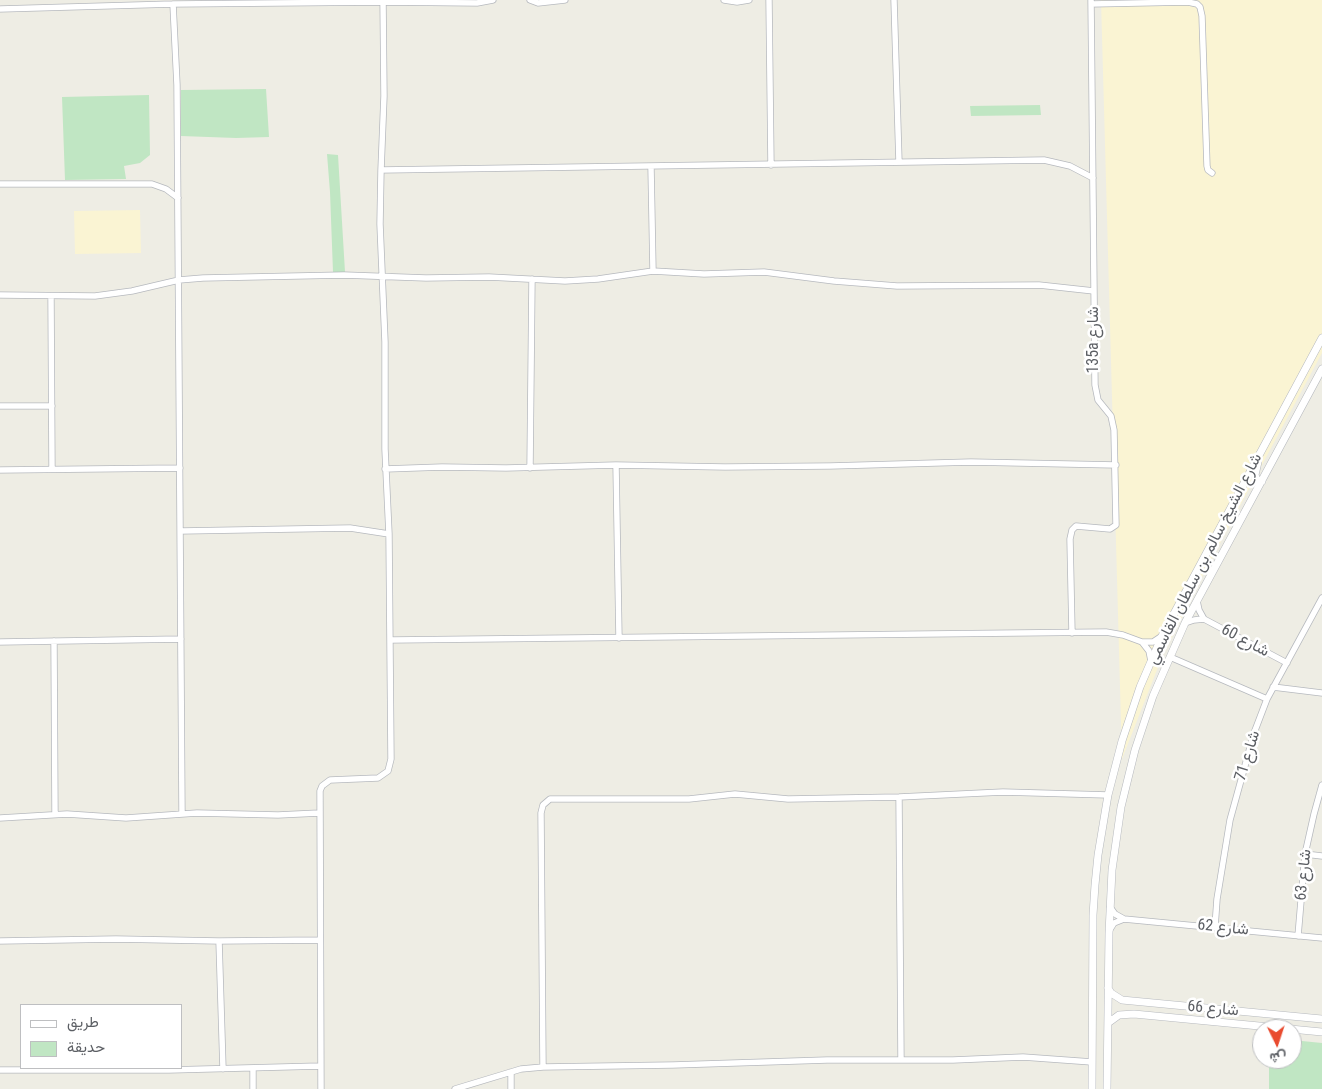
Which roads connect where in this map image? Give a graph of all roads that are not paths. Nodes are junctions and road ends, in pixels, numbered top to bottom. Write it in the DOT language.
graph roads {
  1 [pos="493,0"];
  2 [pos="530,0"];
  3 [pos="565,0"];
  4 [pos="724,0"];
  5 [pos="749,0"];
  6 [pos="769,0"];
  7 [pos="894,0"];
  8 [pos="383,1"];
  9 [pos="1091,2"];
  10 [pos="173,4"];
  11 [pos="0,9"];
  12 [pos="899,162"];
  13 [pos="771,165"];
  14 [pos="651,167"];
  15 [pos="381,170"];
  16 [pos="1212,173"];
  17 [pos="1093,178"];
  18 [pos="0,184"];
  19 [pos="178,198"];
  20 [pos="653,271"];
  21 [pos="383,276"];
  22 [pos="532,279"];
  23 [pos="179,280"];
  24 [pos="1094,291"];
  25 [pos="0,296"];
  26 [pos="51,296"];
  27 [pos="1322,338"];
  28 [pos="1322,369"];
  29 [pos="0,406"];
  30 [pos="52,406"];
  31 [pos="1261,450"];
  32 [pos="616,465"];
  33 [pos="1116,465"];
  34 [pos="180,468"];
  35 [pos="530,468"];
  36 [pos="52,469"];
  37 [pos="385,469"];
  38 [pos="0,470"];
  39 [pos="1262,481"];
  40 [pos="181,531"];
  41 [pos="389,534"];
  42 [pos="1322,598"];
  43 [pos="1197,599"];
  44 [pos="1314,613"];
  45 [pos="1322,614"];
  46 [pos="1204,619"];
  47 [pos="1185,623"];
  48 [pos="1072,633"];
  49 [pos="1162,636"];
  50 [pos="619,638"];
  51 [pos="181,639"];
  52 [pos="391,640"];
  53 [pos="54,641"];
  54 [pos="0,642"];
  55 [pos="1142,642"];
  56 [pos="1170,656"];
  57 [pos="1151,662"];
  58 [pos="1286,663"];
  59 [pos="1273,688"];
  60 [pos="1322,693"];
  61 [pos="1267,699"];
  62 [pos="1322,785"];
  63 [pos="1108,795"];
  64 [pos="899,797"];
  65 [pos="182,813"];
  66 [pos="320,813"];
  67 [pos="55,814"];
  68 [pos="0,818"];
  69 [pos="1305,854"];
  70 [pos="1322,856"];
  71 [pos="1109,904"];
  72 [pos="1124,918"];
  73 [pos="1215,927"];
  74 [pos="1108,933"];
  75 [pos="1298,936"];
  76 [pos="1322,938"];
  77 [pos="320,940"];
  78 [pos="0,941"];
  79 [pos="219,941"];
  80 [pos="1108,988"];
  81 [pos="1147,1003"];
  82 [pos="1134,1014"];
  83 [pos="1322,1019"];
  84 [pos="1108,1023"];
  85 [pos="1322,1032"];
  86 [pos="901,1060"];
  87 [pos="1092,1062"];
  88 [pos="320,1066"];
  89 [pos="543,1067"];
  90 [pos="253,1068"];
  91 [pos="223,1069"];
  92 [pos="0,1070"];
  93 [pos="511,1072"];
  94 [pos="254,1089"];
  95 [pos="321,1089"];
  96 [pos="455,1089"];
  97 [pos="511,1089"];
  98 [pos="1092,1089"];
  99 [pos="1107,1089"];
  1 -- 8 [label="street"];
  2 -- 3 [label="street"];
  4 -- 5 [label="street"];
  6 -- 13 [label="street"];
  7 -- 12 [label="street"];
  8 -- 10 [label="street"];
  8 -- 15 [label="street"];
  9 -- 16 [label="street"];
  9 -- 17 [label="street, 135a شارع"];
  10 -- 11 [label="street"];
  10 -- 19 [label="street"];
  12 -- 13 [label="street"];
  12 -- 17 [label="street"];
  13 -- 14 [label="street"];
  14 -- 15 [label="street"];
  14 -- 20 [label="street"];
  15 -- 21 [label="street"];
  17 -- 24 [label="street, 135a شارع"];
  18 -- 19 [label="street"];
  19 -- 23 [label="street"];
  20 -- 22 [label="street"];
  20 -- 24 [label="street"];
  21 -- 22 [label="street"];
  21 -- 23 [label="street"];
  21 -- 37 [label="street"];
  22 -- 35 [label="street"];
  23 -- 26 [label="street"];
  23 -- 34 [label="street"];
  24 -- 33 [label="street, 135a شارع"];
  25 -- 26 [label="street"];
  26 -- 30 [label="street"];
  27 -- 31 [label="street, شارع الشيخ سالم بن سلطان القاسمي"];
  28 -- 39 [label="street, شارع الشيخ سالم بن سلطان القاسمي"];
  29 -- 30 [label="street"];
  30 -- 36 [label="street"];
  31 -- 39 [label="street"];
  31 -- 49 [label="street, شارع الشيخ سالم بن سلطان القاسمي"];
  32 -- 33 [label="street"];
  32 -- 35 [label="street"];
  32 -- 50 [label="street"];
  33 -- 48 [label="street, 135a شارع"];
  34 -- 36 [label="street"];
  34 -- 40 [label="street"];
  35 -- 37 [label="street"];
  36 -- 38 [label="street"];
  37 -- 41 [label="street"];
  39 -- 43 [label="street, شارع الشيخ سالم بن سلطان القاسمي"];
  40 -- 41 [label="street"];
  40 -- 51 [label="street"];
  41 -- 52 [label="street"];
  42 -- 44 [label="street, شارع 71"];
  43 -- 46 [label="street, شارع 60"];
  43 -- 47 [label="street, شارع الشيخ سالم بن سلطان القاسمي"];
  44 -- 45 [label="street"];
  44 -- 58 [label="street, شارع 71"];
  46 -- 47 [label="street, شارع 60"];
  46 -- 58 [label="street, شارع 60"];
  47 -- 56 [label="street, شارع الشيخ سالم بن سلطان القاسمي"];
  48 -- 50 [label="street"];
  48 -- 55 [label="street"];
  49 -- 55 [label="street"];
  49 -- 57 [label="street, شارع الشيخ سالم بن سلطان القاسمي"];
  50 -- 52 [label="street"];
  51 -- 53 [label="street"];
  51 -- 65 [label="street"];
  52 -- 66 [label="street"];
  53 -- 54 [label="street"];
  53 -- 67 [label="street"];
  55 -- 57 [label="street"];
  56 -- 61 [label="street"];
  56 -- 71 [label="street, شارع الشيخ سالم بن سلطان القاسمي"];
  57 -- 63 [label="street, شارع الشيخ سالم بن سلطان القاسمي"];
  58 -- 59 [label="street, شارع 71"];
  59 -- 60 [label="street"];
  59 -- 61 [label="street, شارع 71"];
  61 -- 73 [label="street, شارع 71"];
  62 -- 69 [label="street, شارع 63"];
  63 -- 64 [label="street"];
  63 -- 87 [label="street, شارع الشيخ سالم بن سلطان القاسمي"];
  64 -- 86 [label="street"];
  64 -- 89 [label="street"];
  65 -- 66 [label="street"];
  65 -- 67 [label="street"];
  66 -- 77 [label="street"];
  67 -- 68 [label="street"];
  69 -- 70 [label="street"];
  69 -- 75 [label="street, شارع 63"];
  71 -- 72 [label="street"];
  71 -- 74 [label="street, شارع الشيخ سالم بن سلطان القاسمي"];
  72 -- 73 [label="street, شارع 62"];
  72 -- 74 [label="street"];
  73 -- 75 [label="street, شارع 62"];
  74 -- 80 [label="street, شارع الشيخ سالم بن سلطان القاسمي"];
  75 -- 76 [label="street, شارع 62"];
  77 -- 79 [label="street"];
  77 -- 88 [label="street"];
  78 -- 79 [label="street"];
  79 -- 91 [label="street"];
  80 -- 81 [label="street, شارع 66"];
  80 -- 84 [label="street, شارع الشيخ سالم بن سلطان القاسمي"];
  81 -- 82 [label="street"];
  81 -- 83 [label="street, شارع 66"];
  82 -- 84 [label="street, شارع 66"];
  82 -- 85 [label="street, شارع 66"];
  84 -- 99 [label="street, شارع الشيخ سالم بن سلطان القاسمي"];
  86 -- 87 [label="street"];
  86 -- 89 [label="street"];
  87 -- 98 [label="street, شارع الشيخ سالم بن سلطان القاسمي"];
  88 -- 90 [label="street"];
  88 -- 95 [label="street"];
  89 -- 93 [label="street"];
  90 -- 91 [label="street"];
  90 -- 94 [label="street"];
  91 -- 92 [label="street"];
  93 -- 96 [label="street"];
  93 -- 97 [label="street"];
}
